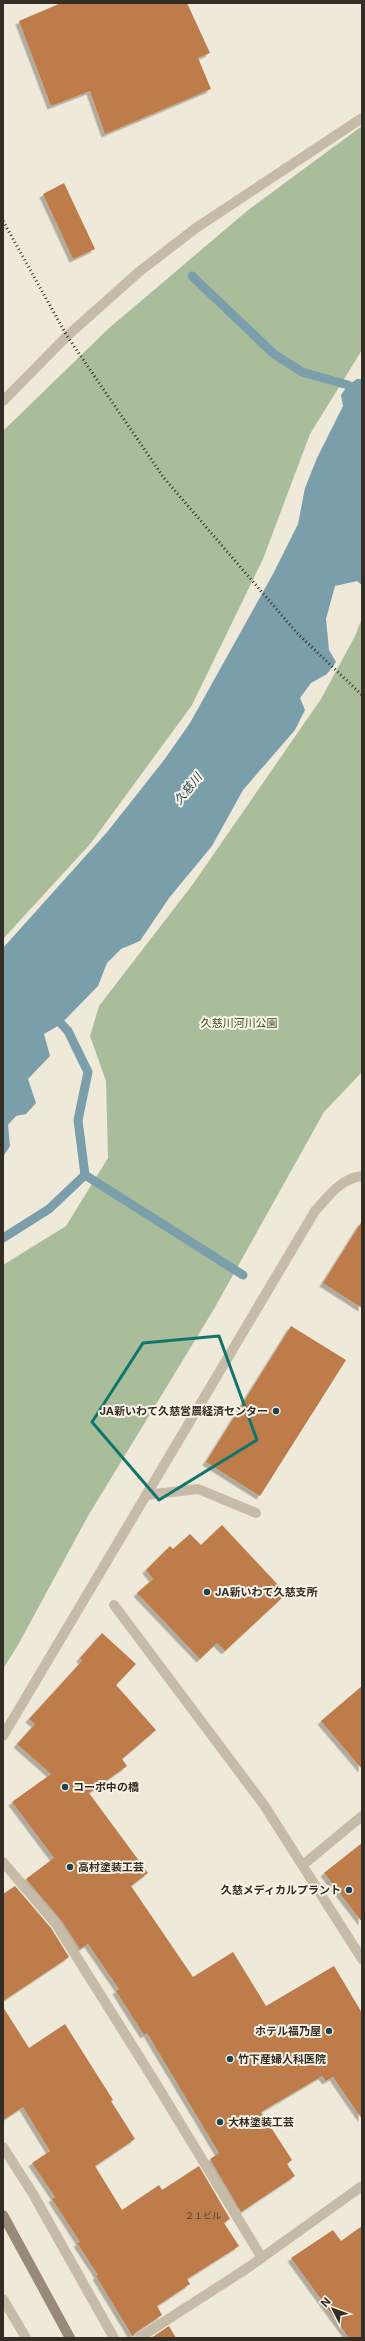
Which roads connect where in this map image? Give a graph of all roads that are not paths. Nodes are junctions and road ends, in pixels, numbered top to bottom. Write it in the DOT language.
graph roads {
  1 [pos="362,118"];
  2 [pos="3,402"];
  3 [pos="362,1176"];
  4 [pos="146,1495"];
  5 [pos="256,1513"];
  6 [pos="114,1605"];
  7 [pos="3,1736"];
  8 [pos="362,1816"];
  9 [pos="3,1862"];
  10 [pos="304,1864"];
  11 [pos="361,1954"];
  12 [pos="3,2147"];
  13 [pos="362,2186"];
  14 [pos="3,2215"];
  15 [pos="262,2258"];
  16 [pos="3,2299"];
  17 [pos="26,2338"];
  18 [pos="70,2338"];
  19 [pos="114,2338"];
  20 [pos="139,2338"];
  1 -- 2 [label="street"];
  3 -- 4 [label="street"];
  4 -- 5 [label="street"];
  4 -- 7 [label="street"];
  6 -- 10 [label="street"];
  8 -- 10 [label="street"];
  9 -- 15 [label="street"];
  10 -- 11 [label="street"];
  12 -- 19 [label="street"];
  13 -- 15 [label="street"];
  14 -- 18 [label="street"];
  15 -- 20 [label="street"];
  16 -- 17 [label="street"];
}
